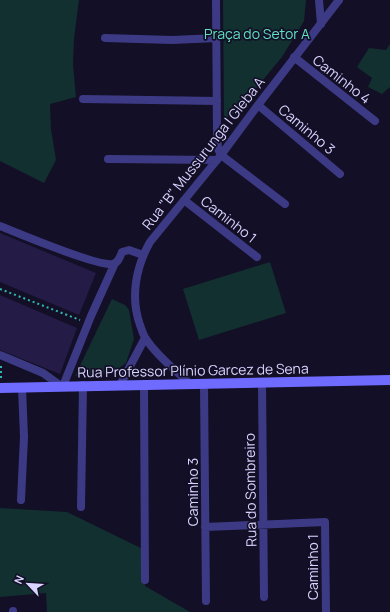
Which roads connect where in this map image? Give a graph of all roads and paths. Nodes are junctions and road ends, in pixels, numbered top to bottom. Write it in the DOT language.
graph roads {
  1 [pos="216,0"];
  2 [pos="319,0"];
  3 [pos="340,0"];
  4 [pos="321,24"];
  5 [pos="105,38"];
  6 [pos="217,38"];
  7 [pos="294,58"];
  8 [pos="84,99"];
  9 [pos="217,101"];
  10 [pos="258,105"];
  11 [pos="375,121"];
  12 [pos="219,158"];
  13 [pos="108,159"];
  14 [pos="340,174"];
  15 [pos="184,200"];
  16 [pos="285,204"];
  17 [pos="0,226"];
  18 [pos="143,255"];
  19 [pos="256,257"];
  20 [pos="115,263"];
  21 [pos="0,289"];
  22 [pos="88,324"];
  23 [pos="145,338"];
  24 [pos="1,356"];
  25 [pos="389,380"];
  26 [pos="189,383"];
  27 [pos="262,383"];
  28 [pos="144,384"];
  29 [pos="204,384"];
  30 [pos="83,385"];
  31 [pos="120,385"];
  32 [pos="62,386"];
  33 [pos="22,387"];
  34 [pos="0,388"];
  35 [pos="21,500"];
  36 [pos="81,507"];
  37 [pos="263,524"];
  38 [pos="205,527"];
  39 [pos="145,580"];
  40 [pos="264,597"];
  41 [pos="206,601"];
  42 [pos="326,612"];
  1 -- 6 [label="street"];
  2 -- 4 [label="street"];
  3 -- 4 [label="street, Rua \"B\" Mussurunga I Gleba A"];
  4 -- 7 [label="street, Rua \"B\" Mussurunga I Gleba A"];
  5 -- 6 [label="street"];
  6 -- 9 [label="street"];
  7 -- 10 [label="street, Rua \"B\" Mussurunga I Gleba A"];
  7 -- 11 [label="street, Caminho 4"];
  8 -- 9 [label="street"];
  9 -- 12 [label="street"];
  10 -- 12 [label="street, Rua \"B\" Mussurunga I Gleba A"];
  10 -- 14 [label="street, Caminho 3"];
  12 -- 13 [label="street"];
  12 -- 15 [label="street, Rua \"B\" Mussurunga I Gleba A"];
  12 -- 16 [label="street"];
  15 -- 18 [label="street, Rua \"B\" Mussurunga I Gleba A"];
  15 -- 19 [label="street, Caminho 1"];
  17 -- 20 [label="street"];
  18 -- 20 [label="street"];
  18 -- 23 [label="street, Rua \"B\" Mussurunga I Gleba A"];
  20 -- 22 [label="street"];
  21 -- 22 [label="path"];
  22 -- 32 [label="street"];
  23 -- 26 [label="street, Rua \"B\" Mussurunga I Gleba A"];
  23 -- 31 [label="street"];
  24 -- 32 [label="street"];
  24 -- 34 [label="path"];
  25 -- 27 [label="main road, Rua Professor Plínio Garcez de Sena"];
  26 -- 28 [label="main road, Rua Professor Plínio Garcez de Sena"];
  26 -- 29 [label="main road, Rua Professor Plínio Garcez de Sena"];
  27 -- 29 [label="main road, Rua Professor Plínio Garcez de Sena"];
  27 -- 37 [label="street, Rua do Sombreiro"];
  28 -- 31 [label="main road, Rua Professor Plínio Garcez de Sena"];
  28 -- 39 [label="street"];
  29 -- 38 [label="street, Caminho 3"];
  30 -- 31 [label="main road, Rua Professor Plínio Garcez de Sena"];
  30 -- 32 [label="main road, Rua Professor Plínio Garcez de Sena"];
  30 -- 36 [label="street"];
  32 -- 33 [label="main road, Rua Professor Plínio Garcez de Sena"];
  33 -- 34 [label="main road, Rua Professor Plínio Garcez de Sena"];
  33 -- 35 [label="street"];
  37 -- 38 [label="street"];
  37 -- 40 [label="street, Rua do Sombreiro"];
  37 -- 42 [label="street, Caminho 1"];
  38 -- 41 [label="street, Caminho 3"];
}
